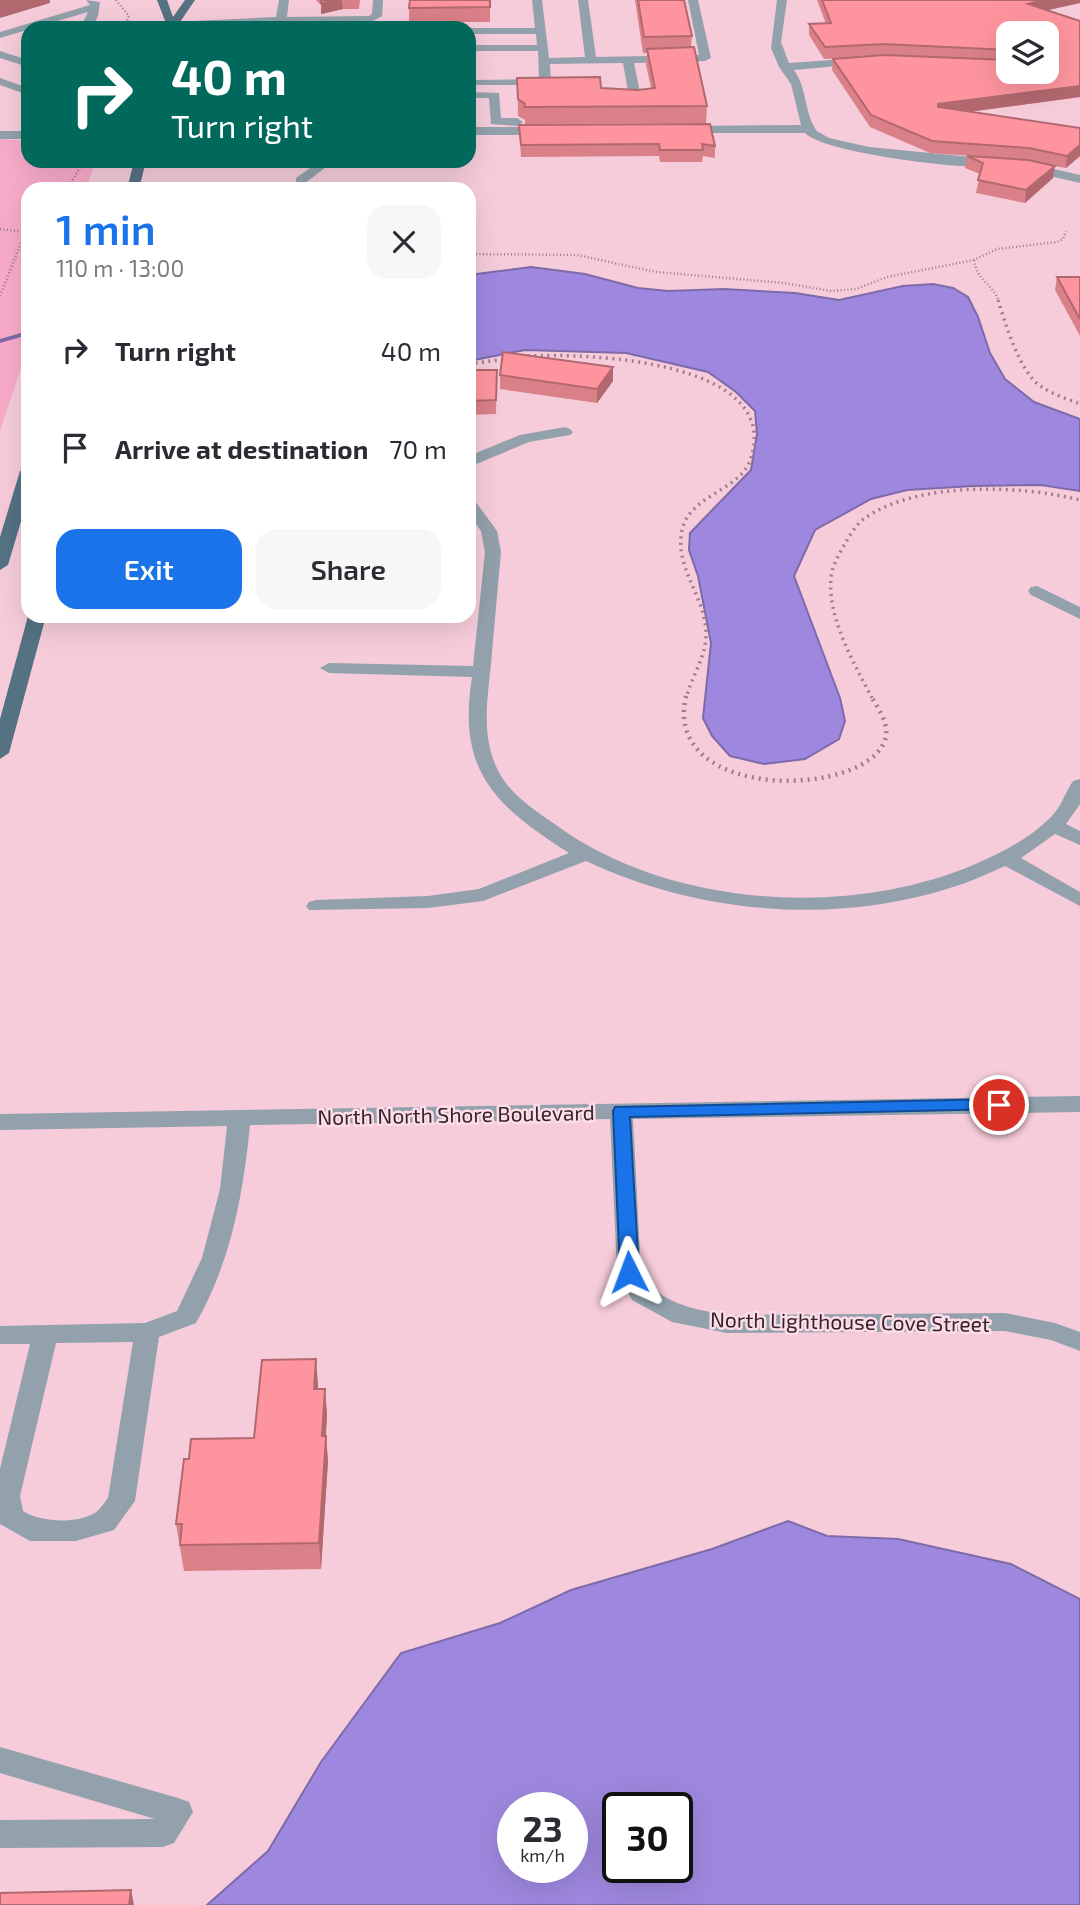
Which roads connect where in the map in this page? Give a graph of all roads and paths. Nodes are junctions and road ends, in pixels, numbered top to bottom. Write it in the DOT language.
graph roads {
  1 [pos="116,0"];
  2 [pos="162,0"];
  3 [pos="190,0"];
  4 [pos="284,0"];
  5 [pos="379,0"];
  6 [pos="537,0"];
  7 [pos="583,0"];
  8 [pos="693,0"];
  9 [pos="782,0"];
  10 [pos="93,3"];
  11 [pos="41,21"];
  12 [pos="90,21"];
  13 [pos="127,21"];
  14 [pos="170,21"];
  15 [pos="175,21"];
  16 [pos="281,21"];
  17 [pos="336,21"];
  18 [pos="21,28"];
  19 [pos="541,31"];
  20 [pos="476,32"];
  21 [pos="0,35"];
  22 [pos="19,47"];
  23 [pos="543,48"];
  24 [pos="0,53"];
  25 [pos="476,54"];
  26 [pos="21,61"];
  27 [pos="543,61"];
  28 [pos="591,61"];
  29 [pos="628,61"];
  30 [pos="873,61"];
  31 [pos="785,67"];
  32 [pos="495,71"];
  33 [pos="476,80"];
  34 [pos="0,81"];
  35 [pos="21,89"];
  36 [pos="476,89"];
  37 [pos="636,102"];
  38 [pos="808,128"];
  39 [pos="673,130"];
  40 [pos="476,131"];
  41 [pos="0,135"];
  42 [pos="21,135"];
  43 [pos="318,168"];
  44 [pos="1080,179"];
  45 [pos="300,181"];
  46 [pos="293,182"];
  47 [pos="0,229"];
  48 [pos="21,231"];
  49 [pos="1066,231"];
  50 [pos="21,244"];
  51 [pos="476,254"];
  52 [pos="974,260"];
  53 [pos="0,296"];
  54 [pos="526,356"];
  55 [pos="512,358"];
  56 [pos="476,363"];
  57 [pos="1080,404"];
  58 [pos="565,432"];
  59 [pos="476,459"];
  60 [pos="21,494"];
  61 [pos="1080,499"];
  62 [pos="476,510"];
  63 [pos="0,565"];
  64 [pos="1037,591"];
  65 [pos="1080,614"];
  66 [pos="35,623"];
  67 [pos="330,668"];
  68 [pos="481,672"];
  69 [pos="0,753"];
  70 [pos="1080,785"];
  71 [pos="1052,825"];
  72 [pos="1080,839"];
  73 [pos="583,855"];
  74 [pos="1006,858"];
  75 [pos="1080,900"];
  76 [pos="316,906"];
  77 [pos="1080,1104"];
  78 [pos="621,1111"];
  79 [pos="239,1118"];
  80 [pos="0,1122"];
  81 [pos="147,1332"];
  82 [pos="45,1334"];
  83 [pos="0,1335"];
  84 [pos="1080,1342"];
  85 [pos="0,1760"];
  86 [pos="0,1834"];
  1 -- 13 [label="path"];
  2 -- 14 [label="main road"];
  3 -- 15 [label="main road"];
  4 -- 16 [label="street"];
  5 -- 17 [label="street"];
  6 -- 19 [label="street"];
  7 -- 28 [label="street"];
  8 -- 29 [label="street"];
  9 -- 31 [label="street"];
  10 -- 11 [label="street"];
  10 -- 12 [label="street"];
  18 -- 21 [label="street"];
  19 -- 20 [label="street"];
  19 -- 23 [label="street"];
  22 -- 24 [label="street"];
  23 -- 27 [label="street"];
  23 -- 32 [label="street"];
  24 -- 26 [label="street"];
  25 -- 32 [label="street"];
  27 -- 28 [label="street"];
  27 -- 32 [label="street"];
  28 -- 29 [label="street"];
  29 -- 37 [label="street"];
  30 -- 31 [label="street"];
  31 -- 38 [label="street"];
  32 -- 33 [label="street"];
  32 -- 36 [label="street"];
  32 -- 40 [label="street"];
  34 -- 35 [label="street"];
  38 -- 39 [label="street"];
  38 -- 44 [label="street"];
  41 -- 42 [label="street"];
  43 -- 45 [label="street"];
  45 -- 46 [label="path"];
  47 -- 48 [label="path"];
  49 -- 52 [label="path"];
  50 -- 53 [label="path"];
  51 -- 52 [label="path"];
  52 -- 57 [label="path"];
  54 -- 61 [label="path"];
  55 -- 56 [label="path"];
  58 -- 59 [label="street"];
  60 -- 63 [label="main road"];
  62 -- 68 [label="street"];
  64 -- 65 [label="street"];
  66 -- 69 [label="main road"];
  67 -- 68 [label="street"];
  68 -- 73 [label="street"];
  70 -- 71 [label="street"];
  71 -- 72 [label="street"];
  71 -- 74 [label="street"];
  73 -- 74 [label="street"];
  73 -- 76 [label="street"];
  74 -- 75 [label="street"];
  77 -- 78 [label="street, North North Shore Boulevard"];
  78 -- 79 [label="street, North North Shore Boulevard"];
  78 -- 84 [label="street, North Lighthouse Cove Street"];
  79 -- 80 [label="street, North North Shore Boulevard"];
  79 -- 81 [label="street"];
  81 -- 82 [label="street"];
  81 -- 82 [label="street"];
  82 -- 83 [label="street"];
  85 -- 86 [label="street"];
}
